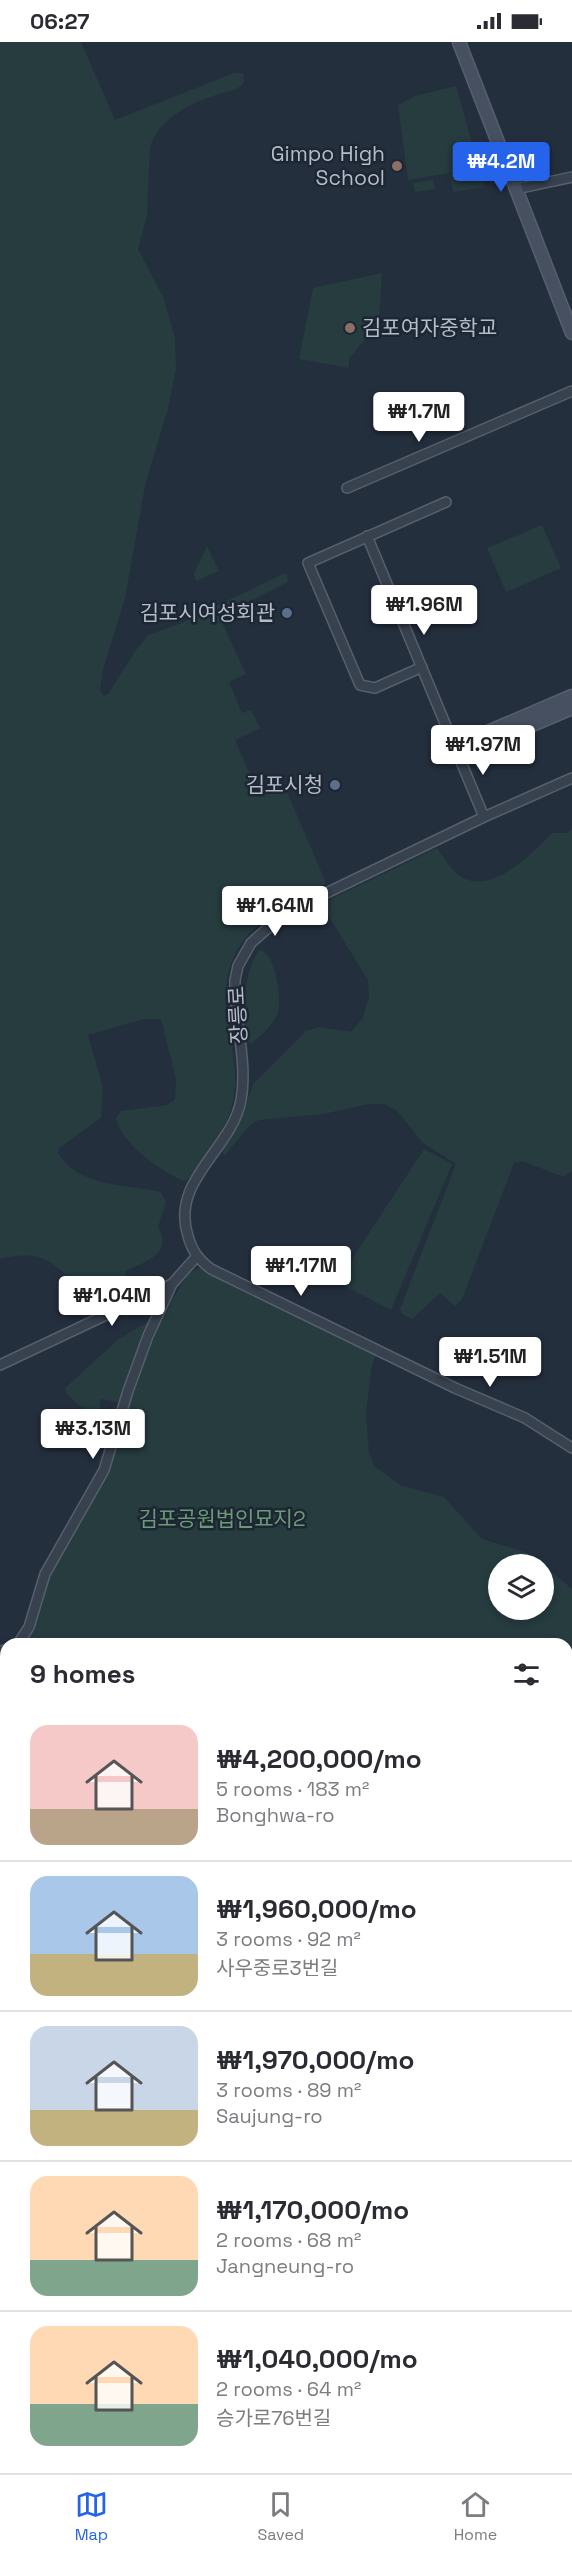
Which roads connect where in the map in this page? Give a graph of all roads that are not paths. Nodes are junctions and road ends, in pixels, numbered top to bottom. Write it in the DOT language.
graph roads {
  1 [pos="459,42"];
  2 [pos="572,177"];
  3 [pos="516,189"];
  4 [pos="572,333"];
  5 [pos="572,391"];
  6 [pos="347,488"];
  7 [pos="446,502"];
  8 [pos="367,536"];
  9 [pos="422,667"];
  10 [pos="572,696"];
  11 [pos="572,708"];
  12 [pos="458,751"];
  13 [pos="572,778"];
  14 [pos="484,817"];
  15 [pos="196,1256"];
  16 [pos="172,1284"];
  17 [pos="0,1365"];
  18 [pos="572,1448"];
  19 [pos="22,1638"];
  1 -- 3 [label="street"];
  2 -- 3 [label="street"];
  3 -- 4 [label="street"];
  5 -- 6 [label="street"];
  7 -- 8 [label="street"];
  8 -- 9 [label="street"];
  8 -- 9 [label="street"];
  9 -- 12 [label="street"];
  10 -- 12 [label="street"];
  11 -- 12 [label="street"];
  12 -- 14 [label="street"];
  13 -- 14 [label="street, 장릉로"];
  14 -- 15 [label="street, 장릉로"];
  15 -- 16 [label="street"];
  15 -- 18 [label="street"];
  16 -- 17 [label="street"];
  16 -- 19 [label="street"];
}
